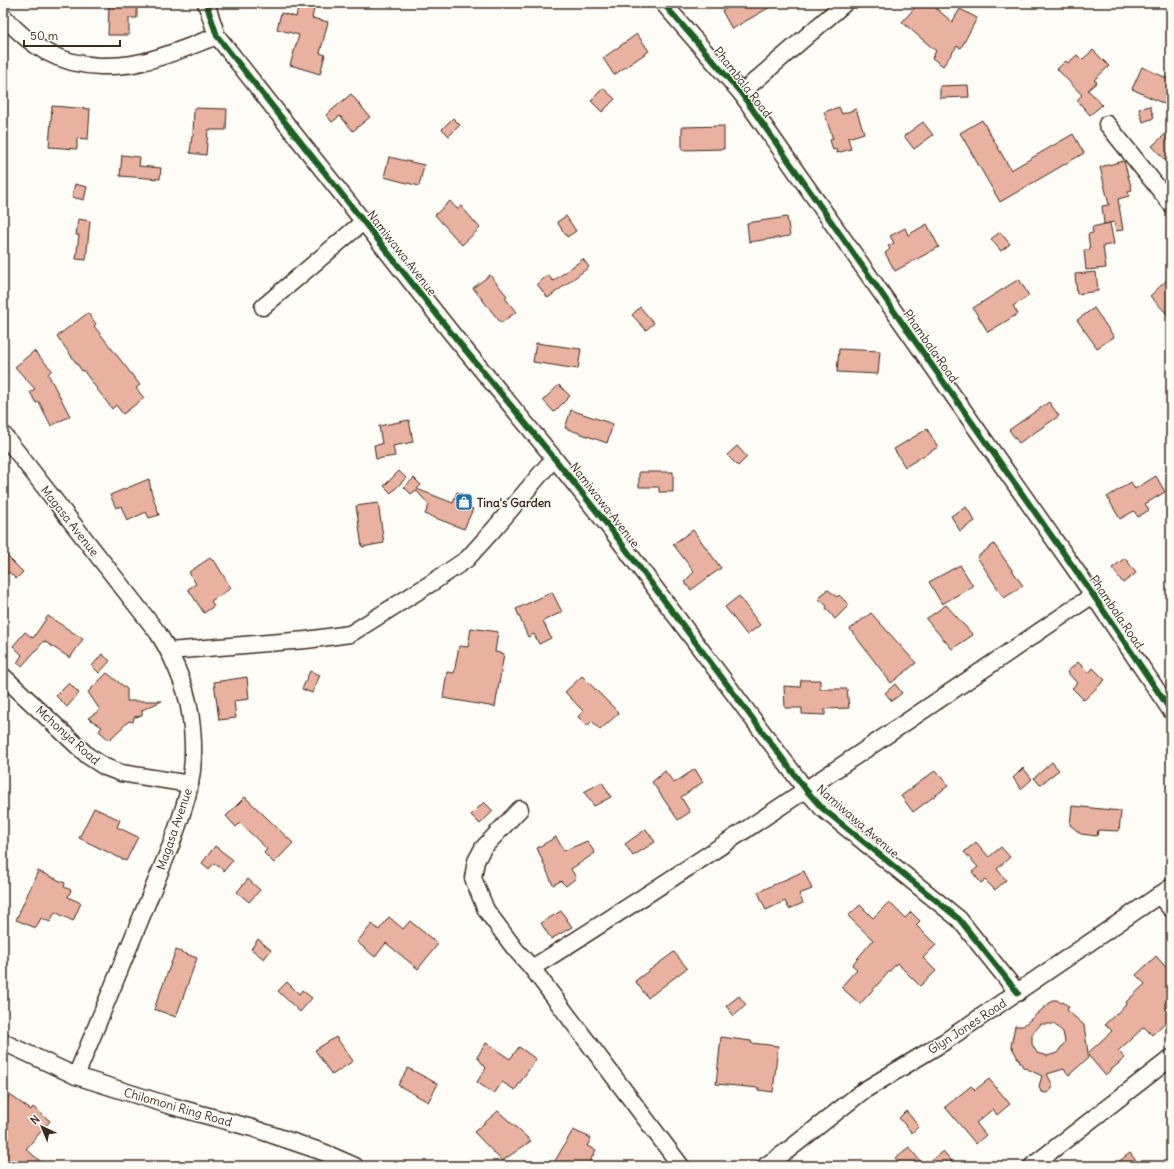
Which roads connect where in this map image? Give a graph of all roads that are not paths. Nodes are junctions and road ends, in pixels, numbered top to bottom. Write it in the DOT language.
graph roads {
  1 [pos="206,3"];
  2 [pos="663,3"];
  3 [pos="845,3"];
  4 [pos="3,16"];
  5 [pos="217,36"];
  6 [pos="741,93"];
  7 [pos="1107,124"];
  8 [pos="1171,204"];
  9 [pos="363,222"];
  10 [pos="263,307"];
  11 [pos="3,434"];
  12 [pos="554,458"];
  13 [pos="1093,595"];
  14 [pos="169,651"];
  15 [pos="3,676"];
  16 [pos="1171,711"];
  17 [pos="190,784"];
  18 [pos="806,790"];
  19 [pos="520,809"];
  20 [pos="1165,891"];
  21 [pos="1171,909"];
  22 [pos="532,968"];
  23 [pos="1018,993"];
  24 [pos="3,1042"];
  25 [pos="1171,1058"];
  26 [pos="76,1076"];
  27 [pos="355,1166"];
  28 [pos="680,1166"];
  29 [pos="765,1166"];
  30 [pos="1032,1166"];
  1 -- 5 [label="street, Namiwawa Avenue"];
  2 -- 6 [label="street, Phambala Road"];
  3 -- 6 [label="street"];
  4 -- 5 [label="street"];
  5 -- 9 [label="street, Namiwawa Avenue"];
  6 -- 13 [label="street, Phambala Road"];
  7 -- 8 [label="street"];
  9 -- 10 [label="street"];
  9 -- 12 [label="street, Namiwawa Avenue"];
  11 -- 14 [label="street, Magasa Avenue"];
  12 -- 14 [label="street"];
  12 -- 18 [label="street, Namiwawa Avenue"];
  13 -- 16 [label="street, Phambala Road"];
  13 -- 18 [label="street"];
  14 -- 17 [label="street, Magasa Avenue"];
  15 -- 17 [label="street, Mchonya Road"];
  17 -- 26 [label="street, Magasa Avenue"];
  18 -- 22 [label="street"];
  18 -- 23 [label="street, Namiwawa Avenue"];
  19 -- 22 [label="street"];
  20 -- 21 [label="street"];
  20 -- 23 [label="street, Glyn Jones Road"];
  22 -- 28 [label="street"];
  23 -- 29 [label="street, Glyn Jones Road"];
  24 -- 26 [label="street, Chilomoni Ring Road"];
  25 -- 30 [label="street"];
  26 -- 27 [label="street, Chilomoni Ring Road"];
}
